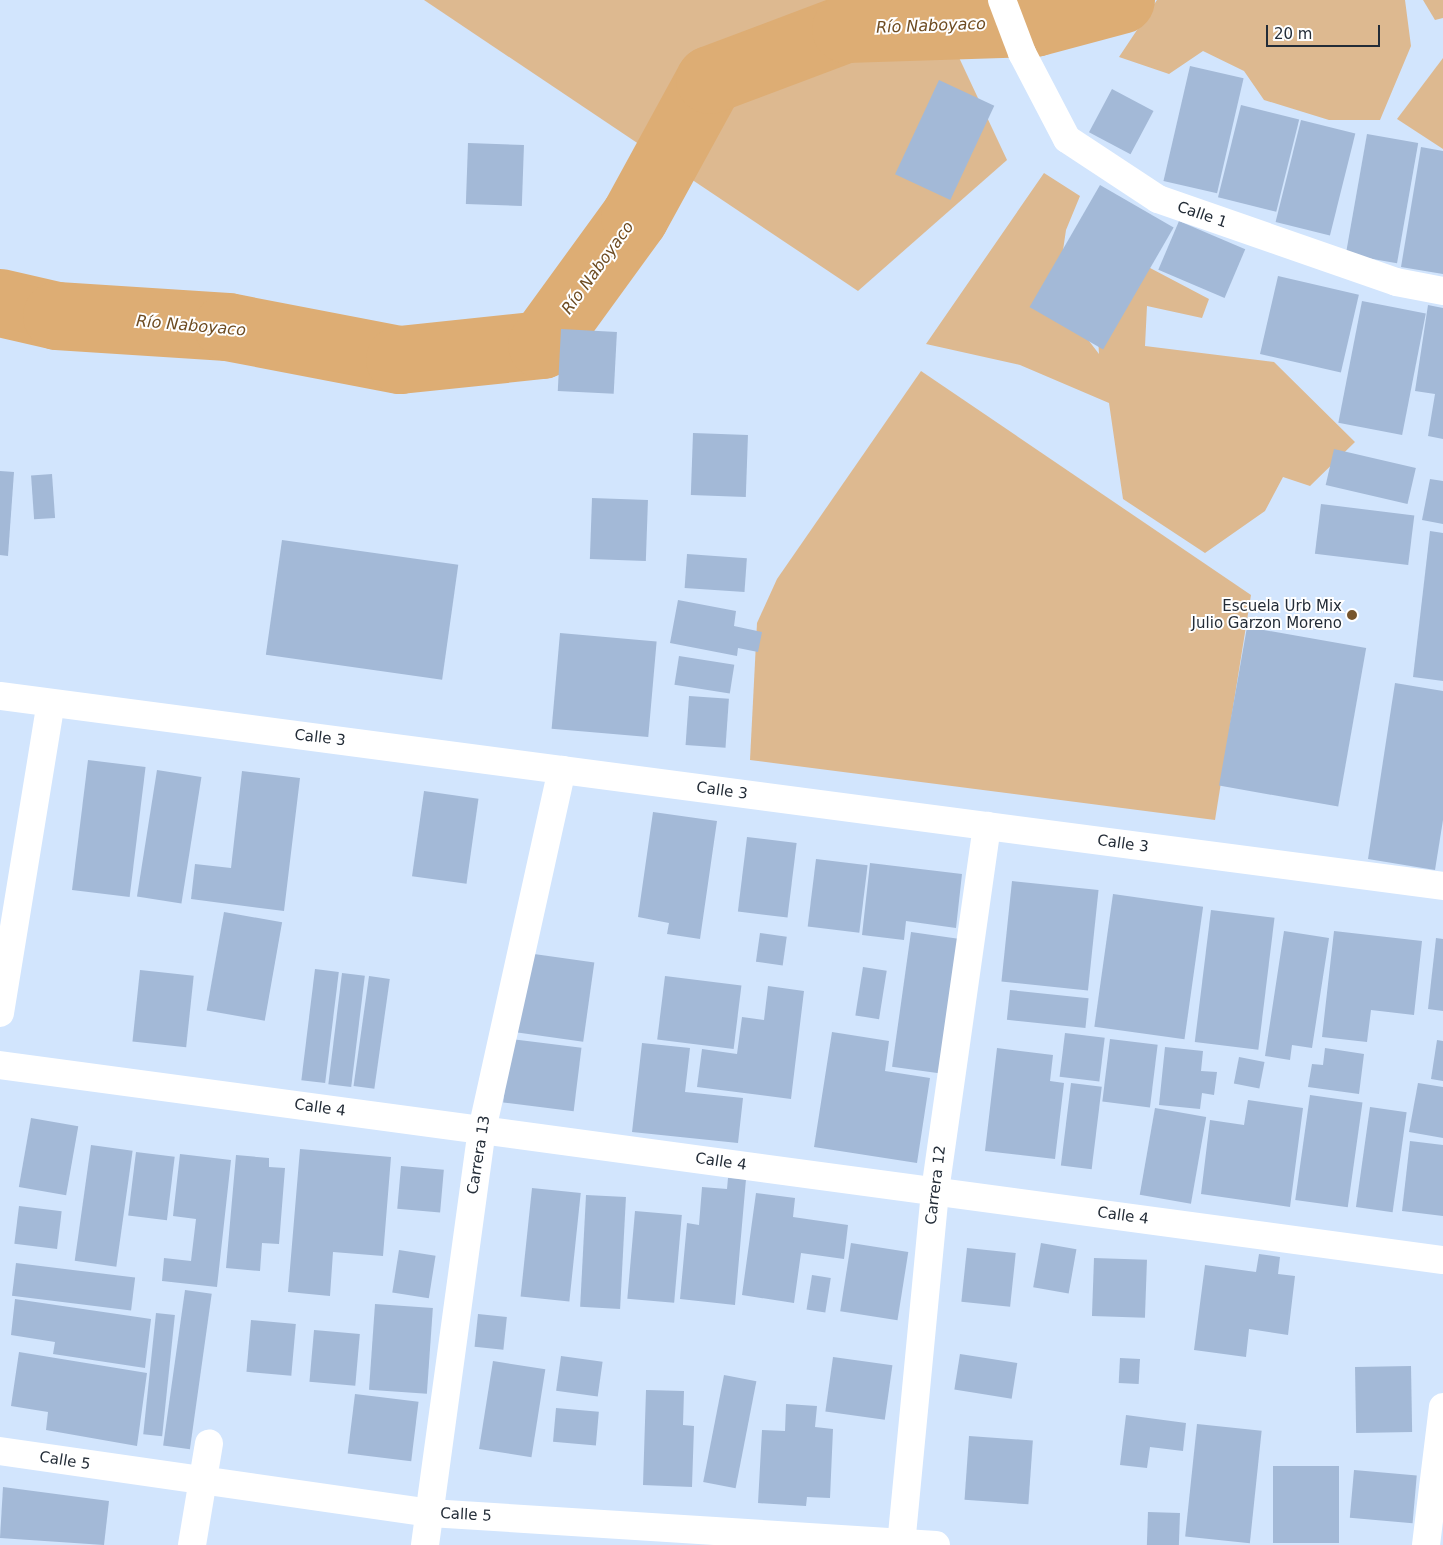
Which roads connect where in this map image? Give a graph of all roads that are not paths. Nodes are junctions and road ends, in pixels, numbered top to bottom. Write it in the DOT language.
graph roads {
  1 [pos="1002,0"];
  2 [pos="1443,291"];
  3 [pos="0,696"];
  4 [pos="51,703"];
  5 [pos="562,770"];
  6 [pos="987,826"];
  7 [pos="1443,886"];
  8 [pos="0,1013"];
  9 [pos="0,1065"];
  10 [pos="482,1130"];
  11 [pos="934,1191"];
  12 [pos="1443,1260"];
  13 [pos="1443,1407"];
  14 [pos="209,1443"];
  15 [pos="0,1451"];
  16 [pos="201,1483"];
  17 [pos="430,1513"];
  18 [pos="902,1543"];
  19 [pos="192,1545"];
  20 [pos="425,1545"];
  21 [pos="936,1545"];
  22 [pos="1426,1545"];
  1 -- 2 [label="street, Calle 1"];
  3 -- 4 [label="street, Calle 3"];
  4 -- 5 [label="street, Calle 3"];
  4 -- 8 [label="street"];
  5 -- 6 [label="street, Calle 3"];
  5 -- 10 [label="street, Carrera 13"];
  6 -- 7 [label="street, Calle 3"];
  6 -- 11 [label="street, Carrera 12"];
  9 -- 10 [label="street, Calle 4"];
  10 -- 11 [label="street, Calle 4"];
  10 -- 17 [label="street, Carrera 13"];
  11 -- 12 [label="street, Calle 4"];
  11 -- 18 [label="street, Carrera 12"];
  13 -- 22 [label="street"];
  14 -- 16 [label="street"];
  15 -- 16 [label="street, Calle 5"];
  16 -- 17 [label="street, Calle 5"];
  16 -- 19 [label="street"];
  17 -- 18 [label="street, Calle 5"];
  17 -- 20 [label="street, Carrera 13"];
  18 -- 21 [label="street, Calle 5"];
}
